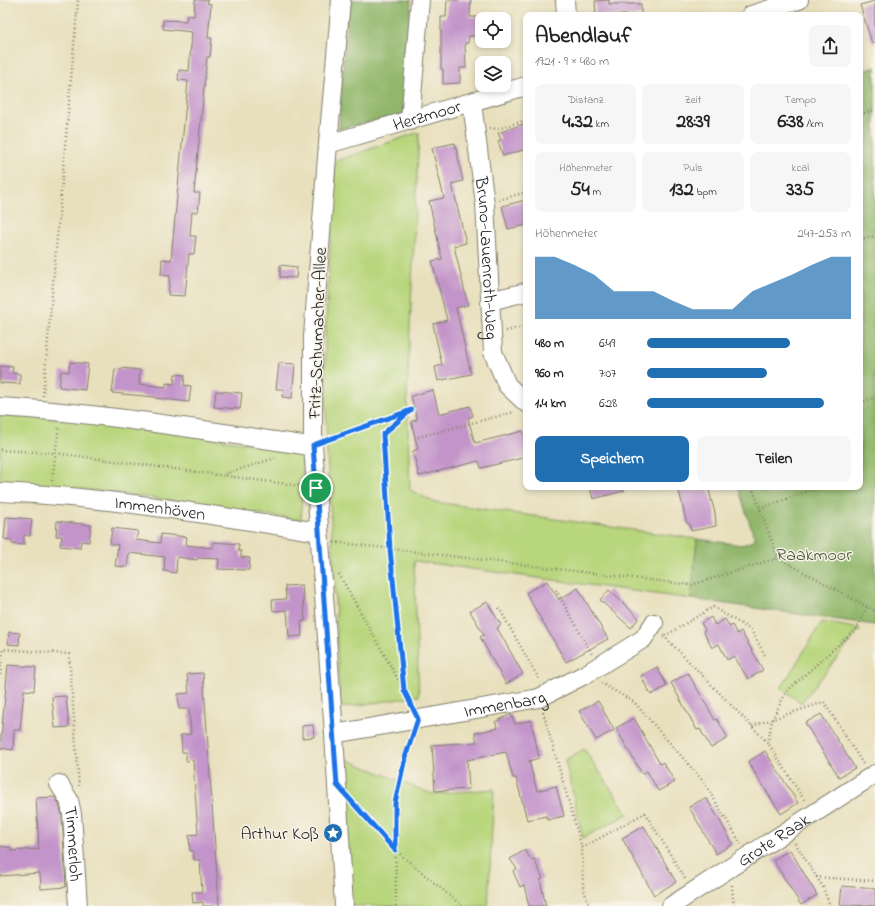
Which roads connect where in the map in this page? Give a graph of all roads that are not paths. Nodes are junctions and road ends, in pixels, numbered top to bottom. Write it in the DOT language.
graph roads {
  1 [pos="341,0"];
  2 [pos="420,0"];
  3 [pos="565,0"];
  4 [pos="799,0"];
  5 [pos="758,9"];
  6 [pos="566,12"];
  7 [pos="523,87"];
  8 [pos="472,103"];
  9 [pos="410,121"];
  10 [pos="328,144"];
  11 [pos="523,293"];
  12 [pos="490,301"];
  13 [pos="0,407"];
  14 [pos="522,407"];
  15 [pos="313,445"];
  16 [pos="0,492"];
  17 [pos="320,536"];
  18 [pos="659,630"];
  19 [pos="334,734"];
  20 [pos="873,776"];
  21 [pos="59,784"];
  22 [pos="78,906"];
  23 [pos="344,906"];
  24 [pos="672,906"];
  1 -- 10 [label="street, Fritz-Schumacher-Allee"];
  2 -- 9 [label="street"];
  3 -- 6 [label="street"];
  4 -- 5 [label="street"];
  7 -- 8 [label="street, Herzmoor"];
  8 -- 9 [label="street, Herzmoor"];
  8 -- 12 [label="street, Bruno-Lauenroth-Weg"];
  9 -- 10 [label="street, Herzmoor"];
  10 -- 15 [label="street, Fritz-Schumacher-Allee"];
  11 -- 12 [label="street"];
  12 -- 14 [label="street, Bruno-Lauenroth-Weg"];
  13 -- 15 [label="street"];
  15 -- 17 [label="street, Fritz-Schumacher-Allee"];
  16 -- 17 [label="street, Immenhöven"];
  17 -- 19 [label="street, Fritz-Schumacher-Allee"];
  18 -- 19 [label="street, Immenbarg"];
  19 -- 23 [label="street, Fritz-Schumacher-Allee"];
  20 -- 24 [label="street, Grote Raak"];
  21 -- 22 [label="street, Timmerloh"];
}
